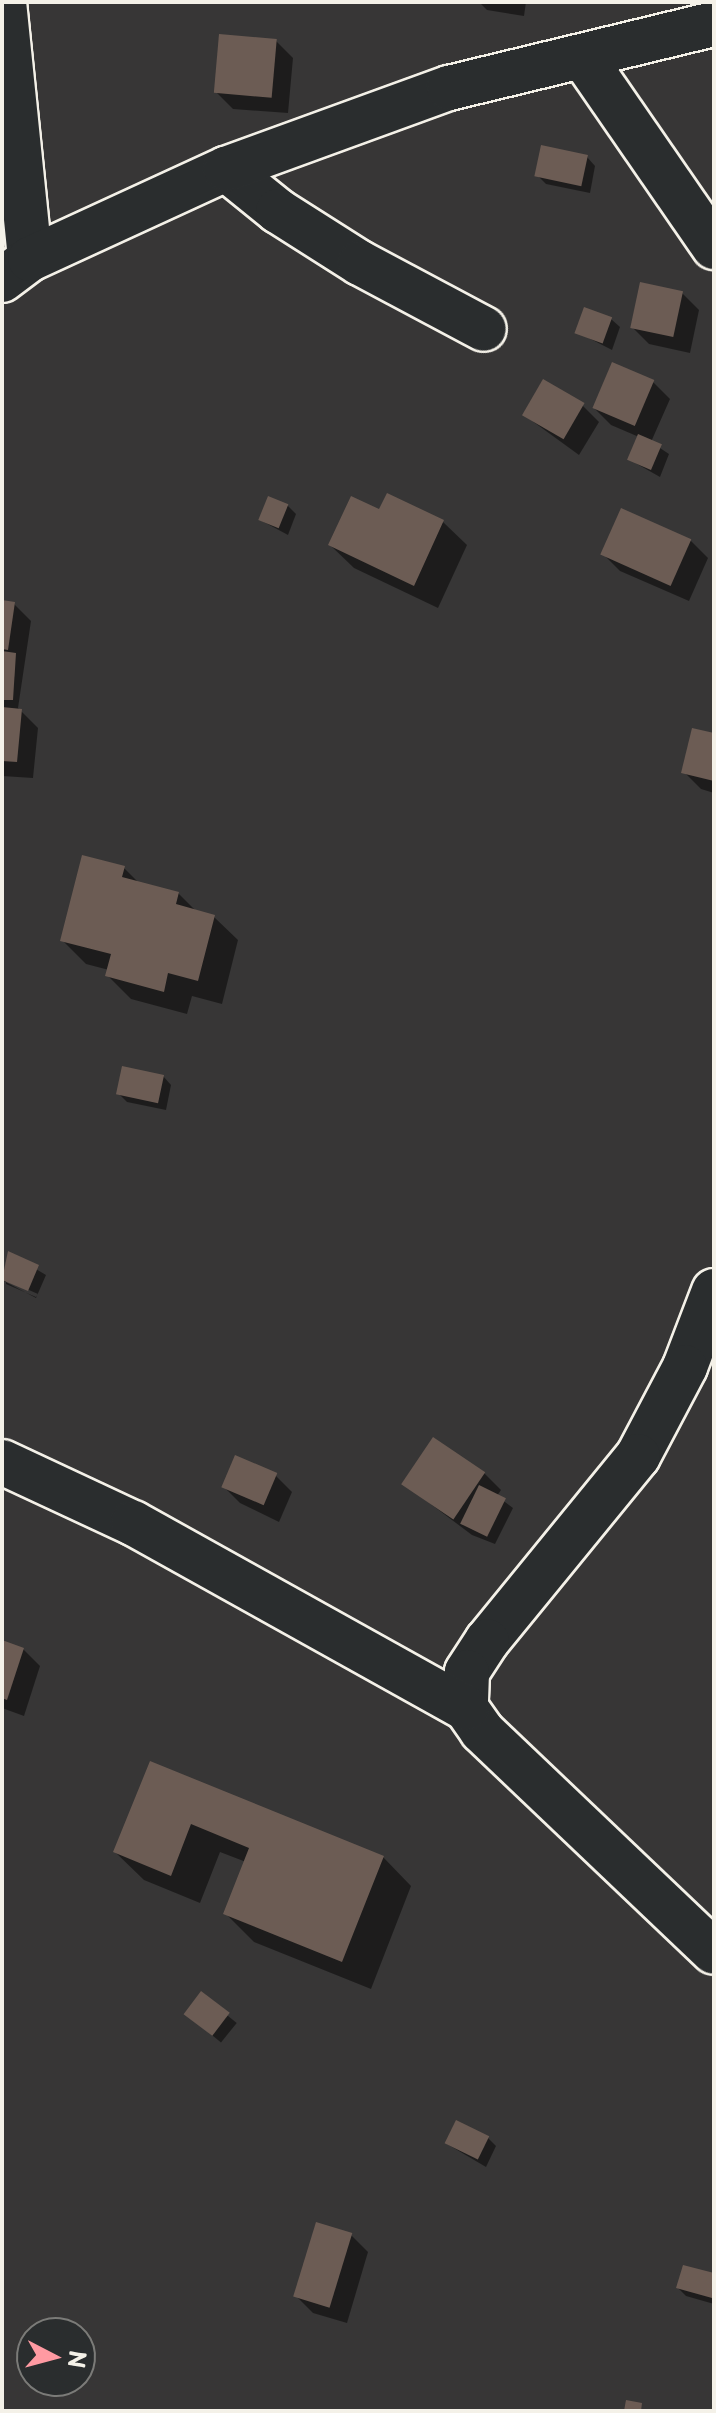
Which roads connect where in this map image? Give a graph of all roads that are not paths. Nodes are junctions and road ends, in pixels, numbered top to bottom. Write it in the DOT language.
graph roads {
  1 [pos="4,2"];
  2 [pos="714,24"];
  3 [pos="583,57"];
  4 [pos="226,169"];
  5 [pos="714,247"];
  6 [pos="16,270"];
  7 [pos="484,329"];
  8 [pos="714,1291"];
  9 [pos="2,1462"];
  10 [pos="466,1708"];
  11 [pos="714,1952"];
  1 -- 6 [label="street"];
  2 -- 3 [label="street"];
  3 -- 4 [label="street"];
  3 -- 5 [label="street"];
  4 -- 6 [label="street"];
  4 -- 7 [label="street"];
  8 -- 10 [label="street"];
  9 -- 10 [label="street"];
  10 -- 11 [label="street"];
}
